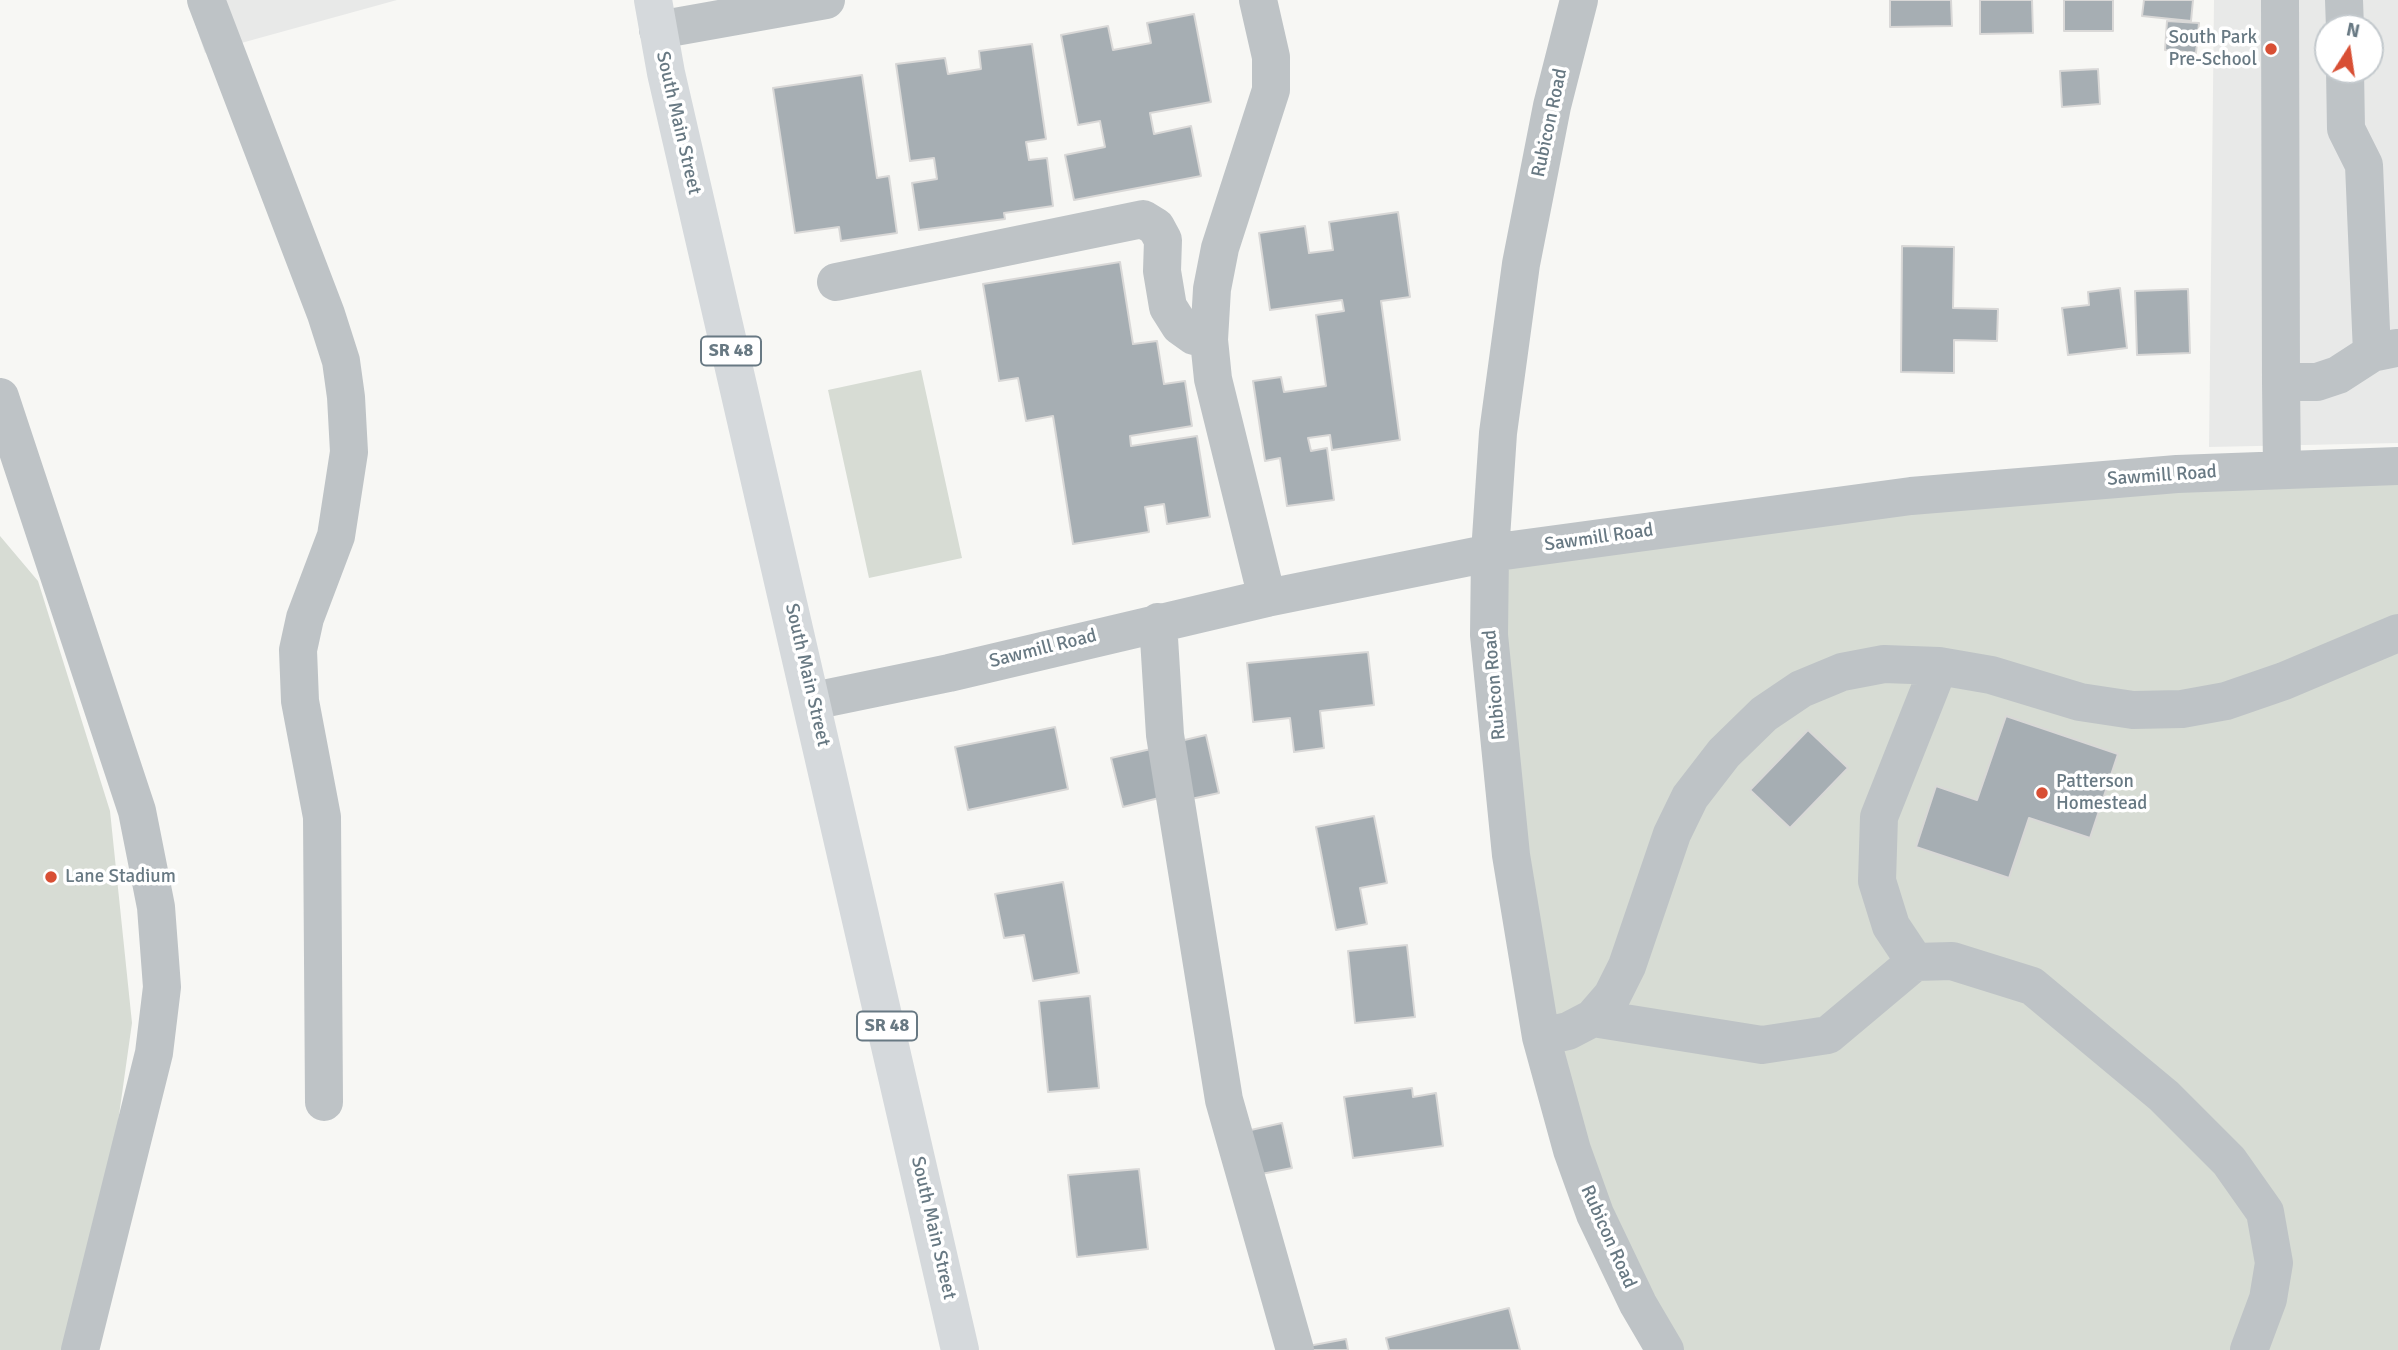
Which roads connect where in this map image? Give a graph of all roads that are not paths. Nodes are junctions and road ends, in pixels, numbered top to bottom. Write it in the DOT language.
graph roads {
  1 [pos="206,0"];
  2 [pos="826,0"];
  3 [pos="1258,0"];
  4 [pos="1579,0"];
  5 [pos="2280,0"];
  6 [pos="655,15"];
  7 [pos="2345,84"];
  8 [pos="836,282"];
  9 [pos="1209,340"];
  10 [pos="2385,351"];
  11 [pos="2281,382"];
  12 [pos="0,397"];
  13 [pos="2398,466"];
  14 [pos="2282,469"];
  15 [pos="1490,553"];
  16 [pos="1266,598"];
  17 [pos="1158,622"];
  18 [pos="2398,633"];
  19 [pos="1939,666"];
  20 [pos="813,701"];
  21 [pos="1915,962"];
  22 [pos="1593,1017"];
  23 [pos="1541,1037"];
  24 [pos="324,1102"];
  25 [pos="80,1350"];
  26 [pos="960,1350"];
  27 [pos="1295,1350"];
  28 [pos="1665,1350"];
  29 [pos="2249,1350"];
  1 -- 24 [label="street"];
  2 -- 6 [label="street"];
  3 -- 9 [label="street"];
  4 -- 15 [label="street, Rubicon Road"];
  5 -- 11 [label="street"];
  6 -- 20 [label="main road, South Main Street / SR 48"];
  7 -- 10 [label="street"];
  8 -- 9 [label="street"];
  9 -- 16 [label="street"];
  10 -- 11 [label="street"];
  11 -- 14 [label="street"];
  12 -- 25 [label="street"];
  13 -- 14 [label="street, Sawmill Road"];
  14 -- 15 [label="street, Sawmill Road"];
  15 -- 16 [label="street, Sawmill Road"];
  15 -- 23 [label="street, Rubicon Road"];
  16 -- 17 [label="street, Sawmill Road"];
  17 -- 20 [label="street, Sawmill Road"];
  17 -- 27 [label="street"];
  18 -- 19 [label="street"];
  19 -- 21 [label="street"];
  19 -- 22 [label="street"];
  20 -- 26 [label="main road, South Main Street / SR 48"];
  21 -- 22 [label="street"];
  21 -- 29 [label="street"];
  22 -- 23 [label="street"];
  23 -- 28 [label="street, Rubicon Road"];
}
